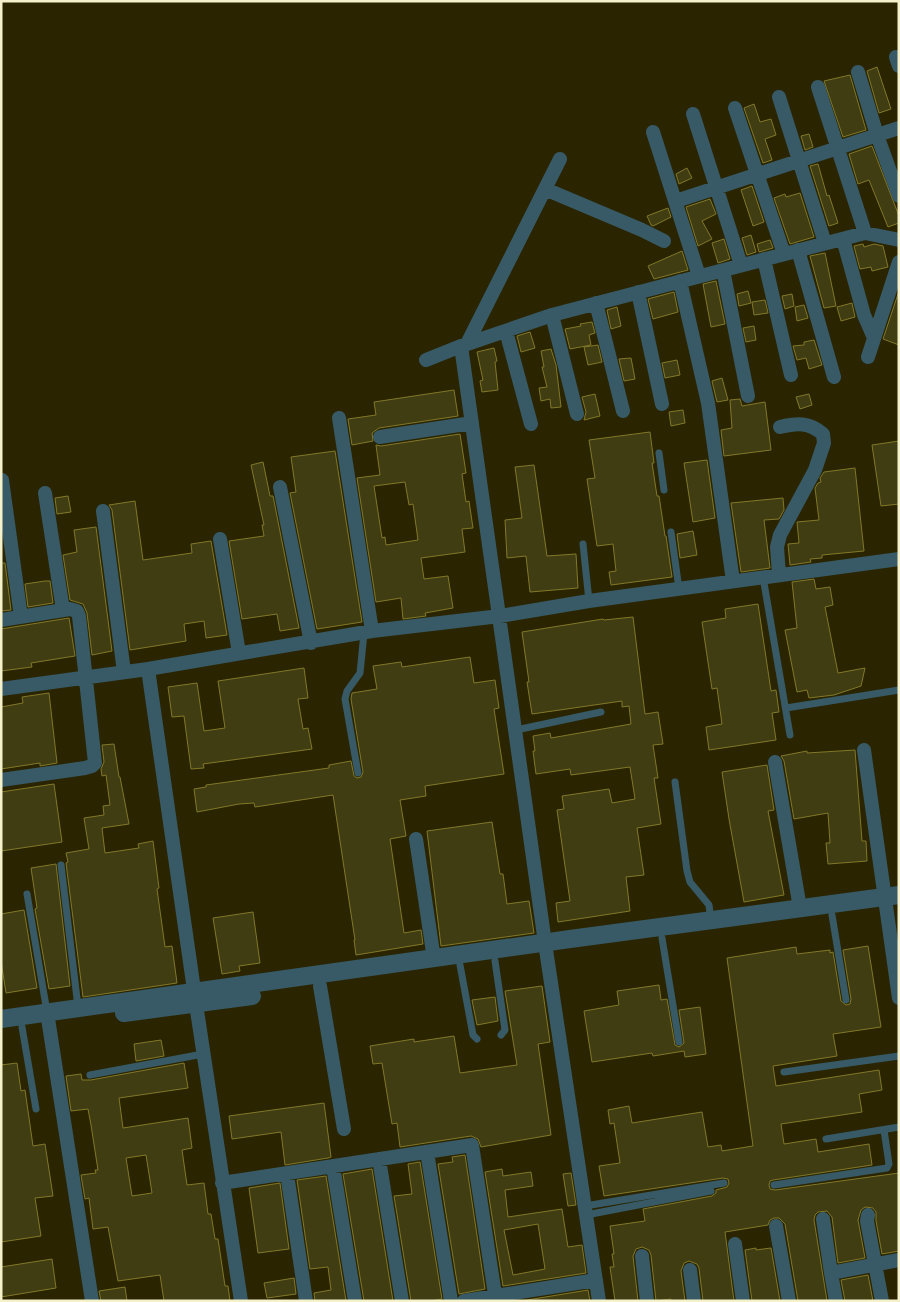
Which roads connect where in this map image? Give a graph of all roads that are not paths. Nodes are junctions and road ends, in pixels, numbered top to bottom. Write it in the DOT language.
graph roads {
  1 [pos="858,72"];
  2 [pos="818,87"];
  3 [pos="778,98"];
  4 [pos="736,108"];
  5 [pos="693,114"];
  6 [pos="899,128"];
  7 [pos="653,132"];
  8 [pos="877,135"];
  9 [pos="837,148"];
  10 [pos="560,159"];
  11 [pos="798,161"];
  12 [pos="758,174"];
  13 [pos="717,188"];
  14 [pos="545,189"];
  15 [pos="899,196"];
  16 [pos="676,201"];
  17 [pos="865,233"];
  18 [pos="843,239"];
  19 [pos="899,240"];
  20 [pos="664,241"];
  21 [pos="825,243"];
  22 [pos="791,252"];
  23 [pos="764,260"];
  24 [pos="899,262"];
  25 [pos="741,265"];
  26 [pos="723,270"];
  27 [pos="699,276"];
  28 [pos="680,281"];
  29 [pos="638,292"];
  30 [pos="596,303"];
  31 [pos="552,315"];
  32 [pos="506,331"];
  33 [pos="874,338"];
  34 [pos="464,345"];
  35 [pos="868,357"];
  36 [pos="426,360"];
  37 [pos="791,375"];
  38 [pos="834,377"];
  39 [pos="748,396"];
  40 [pos="662,404"];
  41 [pos="623,411"];
  42 [pos="577,414"];
  43 [pos="339,418"];
  44 [pos="472,424"];
  45 [pos="531,424"];
  46 [pos="780,427"];
  47 [pos="380,437"];
  48 [pos="659,454"];
  49 [pos="2,480"];
  50 [pos="280,487"];
  51 [pos="664,490"];
  52 [pos="45,493"];
  53 [pos="103,511"];
  54 [pos="671,532"];
  55 [pos="220,539"];
  56 [pos="583,544"];
  57 [pos="899,559"];
  58 [pos="779,575"];
  59 [pos="763,577"];
  60 [pos="733,581"];
  61 [pos="679,589"];
  62 [pos="589,601"];
  63 [pos="62,610"];
  64 [pos="500,616"];
  65 [pos="21,617"];
  66 [pos="1,620"];
  67 [pos="368,632"];
  68 [pos="311,643"];
  69 [pos="239,653"];
  70 [pos="148,669"];
  71 [pos="124,672"];
  72 [pos="85,678"];
  73 [pos="1,689"];
  74 [pos="899,690"];
  75 [pos="786,708"];
  76 [pos="601,712"];
  77 [pos="516,730"];
  78 [pos="790,735"];
  79 [pos="864,750"];
  80 [pos="775,762"];
  81 [pos="358,773"];
  82 [pos="1,780"];
  83 [pos="675,782"];
  84 [pos="416,839"];
  85 [pos="61,864"];
  86 [pos="27,894"];
  87 [pos="893,902"];
  88 [pos="800,908"];
  89 [pos="832,915"];
  90 [pos="711,920"];
  91 [pos="662,938"];
  92 [pos="546,948"];
  93 [pos="434,959"];
  94 [pos="495,961"];
  95 [pos="460,965"];
  96 [pos="320,986"];
  97 [pos="195,998"];
  98 [pos="899,998"];
  99 [pos="846,1000"];
  100 [pos="78,1007"];
  101 [pos="48,1018"];
  102 [pos="1,1019"];
  103 [pos="22,1027"];
  104 [pos="1,1030"];
  105 [pos="501,1035"];
  106 [pos="477,1039"];
  107 [pos="679,1042"];
  108 [pos="203,1054"];
  109 [pos="899,1056"];
  110 [pos="784,1072"];
  111 [pos="90,1075"];
  112 [pos="36,1108"];
  113 [pos="899,1127"];
  114 [pos="344,1129"];
  115 [pos="884,1130"];
  116 [pos="826,1139"];
  117 [pos="427,1152"];
  118 [pos="379,1159"];
  119 [pos="333,1166"];
  120 [pos="287,1174"];
  121 [pos="222,1183"];
  122 [pos="724,1183"];
  123 [pos="774,1185"];
  124 [pos="711,1191"];
  125 [pos="585,1210"];
  126 [pos="868,1215"];
  127 [pos="823,1219"];
  128 [pos="776,1226"];
  129 [pos="735,1244"];
  130 [pos="642,1256"];
  131 [pos="899,1260"];
  132 [pos="876,1264"];
  133 [pos="690,1270"];
  134 [pos="832,1273"];
  135 [pos="596,1280"];
  136 [pos="543,1295"];
  137 [pos="496,1298"];
  138 [pos="92,1301"];
  139 [pos="241,1301"];
  140 [pos="306,1301"];
  141 [pos="355,1301"];
  142 [pos="402,1301"];
  143 [pos="451,1301"];
  144 [pos="464,1301"];
  145 [pos="599,1301"];
  146 [pos="647,1301"];
  147 [pos="694,1301"];
  148 [pos="743,1301"];
  149 [pos="789,1301"];
  150 [pos="836,1301"];
  151 [pos="882,1301"];
  1 -- 8 [label="street"];
  2 -- 9 [label="street"];
  3 -- 11 [label="street"];
  4 -- 12 [label="street"];
  5 -- 13 [label="street"];
  6 -- 8 [label="street"];
  7 -- 16 [label="street"];
  8 -- 9 [label="street"];
  8 -- 15 [label="street"];
  9 -- 11 [label="street"];
  9 -- 17 [label="street"];
  10 -- 14 [label="street"];
  11 -- 12 [label="street"];
  11 -- 21 [label="street"];
  12 -- 13 [label="street"];
  12 -- 22 [label="street"];
  13 -- 16 [label="street"];
  13 -- 25 [label="street"];
  14 -- 20 [label="street"];
  14 -- 34 [label="street"];
  16 -- 27 [label="street"];
  17 -- 18 [label="street"];
  17 -- 19 [label="street"];
  18 -- 21 [label="street"];
  18 -- 33 [label="street"];
  21 -- 22 [label="street"];
  22 -- 23 [label="street"];
  22 -- 38 [label="street"];
  23 -- 25 [label="street"];
  23 -- 37 [label="street"];
  24 -- 33 [label="street"];
  25 -- 26 [label="street"];
  26 -- 27 [label="street"];
  26 -- 39 [label="street"];
  27 -- 28 [label="street"];
  28 -- 29 [label="street"];
  28 -- 60 [label="street"];
  29 -- 30 [label="street"];
  29 -- 40 [label="street"];
  30 -- 31 [label="street"];
  30 -- 41 [label="street"];
  31 -- 32 [label="street"];
  31 -- 42 [label="street"];
  32 -- 34 [label="street"];
  32 -- 45 [label="street"];
  33 -- 35 [label="street"];
  34 -- 36 [label="street"];
  34 -- 44 [label="street"];
  43 -- 67 [label="street"];
  44 -- 47 [label="street"];
  44 -- 64 [label="street"];
  46 -- 58 [label="street"];
  48 -- 51 [label="lane"];
  49 -- 65 [label="street"];
  50 -- 68 [label="street"];
  52 -- 63 [label="street"];
  53 -- 71 [label="street"];
  54 -- 61 [label="lane"];
  55 -- 69 [label="street"];
  56 -- 62 [label="lane"];
  57 -- 58 [label="street"];
  58 -- 59 [label="street"];
  59 -- 60 [label="street"];
  59 -- 75 [label="lane"];
  60 -- 61 [label="street"];
  61 -- 62 [label="street"];
  62 -- 64 [label="street"];
  63 -- 65 [label="street"];
  63 -- 72 [label="street"];
  64 -- 67 [label="street"];
  64 -- 77 [label="street"];
  65 -- 66 [label="street"];
  67 -- 68 [label="street"];
  67 -- 81 [label="lane"];
  68 -- 69 [label="street"];
  69 -- 70 [label="street"];
  70 -- 71 [label="street"];
  70 -- 97 [label="street"];
  71 -- 72 [label="street"];
  72 -- 73 [label="street"];
  72 -- 82 [label="street"];
  74 -- 75 [label="lane"];
  75 -- 78 [label="lane"];
  76 -- 77 [label="lane"];
  77 -- 92 [label="street"];
  79 -- 87 [label="street"];
  80 -- 88 [label="street"];
  83 -- 90 [label="lane"];
  84 -- 93 [label="street"];
  85 -- 100 [label="lane"];
  86 -- 101 [label="lane"];
  87 -- 88 [label="street"];
  87 -- 89 [label="street"];
  87 -- 98 [label="street"];
  88 -- 90 [label="street"];
  89 -- 91 [label="street"];
  89 -- 99 [label="lane"];
  90 -- 92 [label="street"];
  91 -- 92 [label="street"];
  91 -- 107 [label="lane"];
  92 -- 93 [label="street"];
  92 -- 94 [label="street"];
  92 -- 125 [label="street"];
  93 -- 97 [label="street"];
  94 -- 95 [label="street"];
  94 -- 105 [label="lane"];
  95 -- 96 [label="street"];
  95 -- 106 [label="lane"];
  96 -- 97 [label="street"];
  96 -- 114 [label="street"];
  97 -- 100 [label="street"];
  97 -- 101 [label="street"];
  97 -- 108 [label="street"];
  100 -- 101 [label="street"];
  101 -- 102 [label="street"];
  101 -- 103 [label="street"];
  101 -- 138 [label="street"];
  103 -- 104 [label="street"];
  103 -- 112 [label="lane"];
  108 -- 111 [label="lane"];
  108 -- 121 [label="street"];
  109 -- 110 [label="lane"];
  113 -- 115 [label="lane"];
  115 -- 116 [label="lane"];
  115 -- 123 [label="lane"];
  117 -- 118 [label="street"];
  117 -- 137 [label="street"];
  117 -- 143 [label="street"];
  118 -- 119 [label="street"];
  118 -- 142 [label="street"];
  119 -- 120 [label="street"];
  119 -- 141 [label="street"];
  120 -- 121 [label="street"];
  120 -- 140 [label="street"];
  121 -- 139 [label="street"];
  122 -- 125 [label="lane"];
  124 -- 125 [label="lane"];
  125 -- 135 [label="street"];
  126 -- 132 [label="street"];
  127 -- 134 [label="street"];
  128 -- 149 [label="street"];
  129 -- 148 [label="street"];
  130 -- 146 [label="street"];
  131 -- 132 [label="street"];
  132 -- 134 [label="street"];
  132 -- 151 [label="street"];
  133 -- 147 [label="street"];
  134 -- 150 [label="street"];
  135 -- 136 [label="street"];
  135 -- 145 [label="street"];
  136 -- 137 [label="street"];
  137 -- 144 [label="street"];
}
